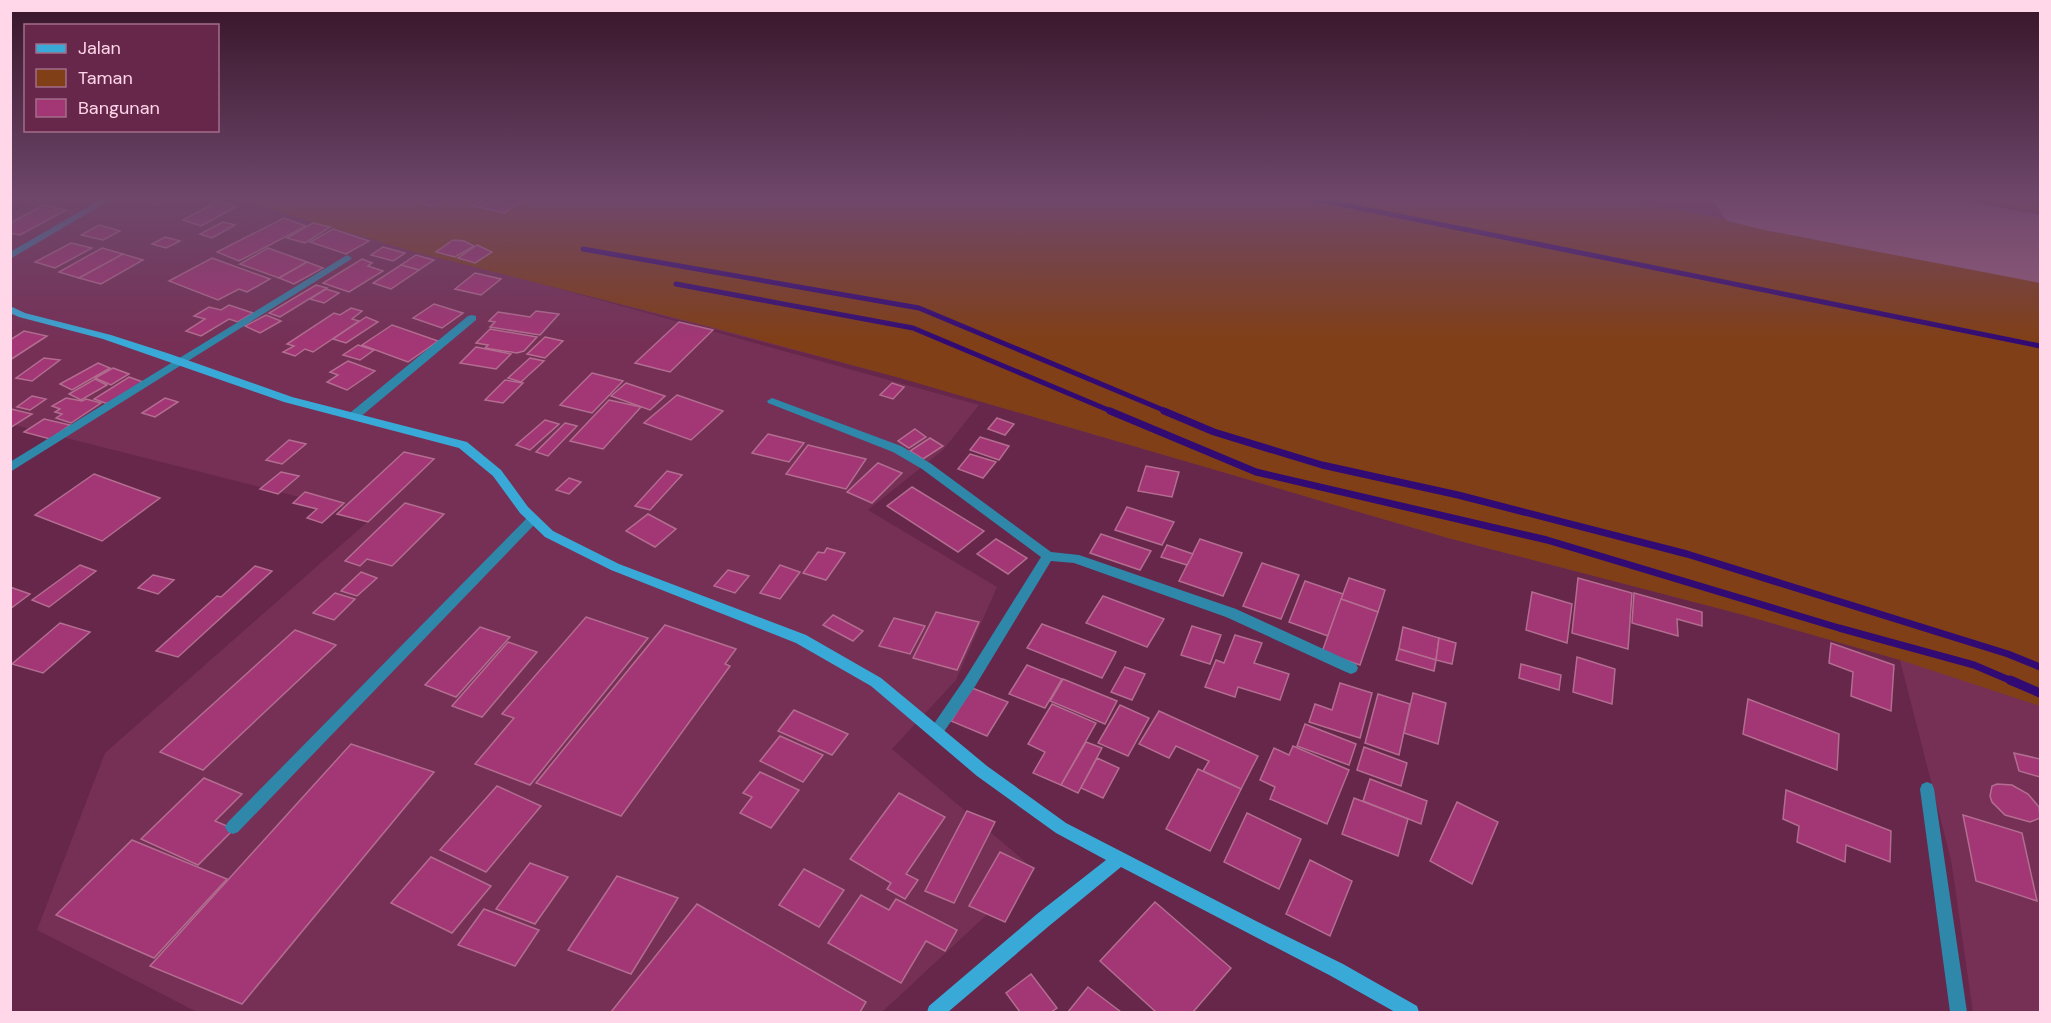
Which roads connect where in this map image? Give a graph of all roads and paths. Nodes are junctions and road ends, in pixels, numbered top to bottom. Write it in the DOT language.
graph roads {
  1 [pos="28,246"];
  2 [pos="10,256"];
  3 [pos="347,258"];
  4 [pos="10,309"];
  5 [pos="472,318"];
  6 [pos="180,362"];
  7 [pos="772,401"];
  8 [pos="355,415"];
  9 [pos="10,468"];
  10 [pos="533,519"];
  11 [pos="1048,556"];
  12 [pos="1351,668"];
  13 [pos="936,732"];
  14 [pos="1926,789"];
  15 [pos="233,827"];
  16 [pos="1119,859"];
  17 [pos="935,1012"];
  18 [pos="1411,1012"];
  19 [pos="1959,1012"];
  1 -- 2 [label="street"];
  3 -- 6 [label="street"];
  4 -- 6 [label="street"];
  5 -- 8 [label="street"];
  6 -- 8 [label="street"];
  6 -- 9 [label="street"];
  7 -- 11 [label="street"];
  8 -- 10 [label="street"];
  10 -- 13 [label="street"];
  10 -- 15 [label="street"];
  11 -- 12 [label="street"];
  11 -- 13 [label="street"];
  13 -- 16 [label="street"];
  14 -- 19 [label="street"];
  16 -- 17 [label="street"];
  16 -- 18 [label="street"];
}
